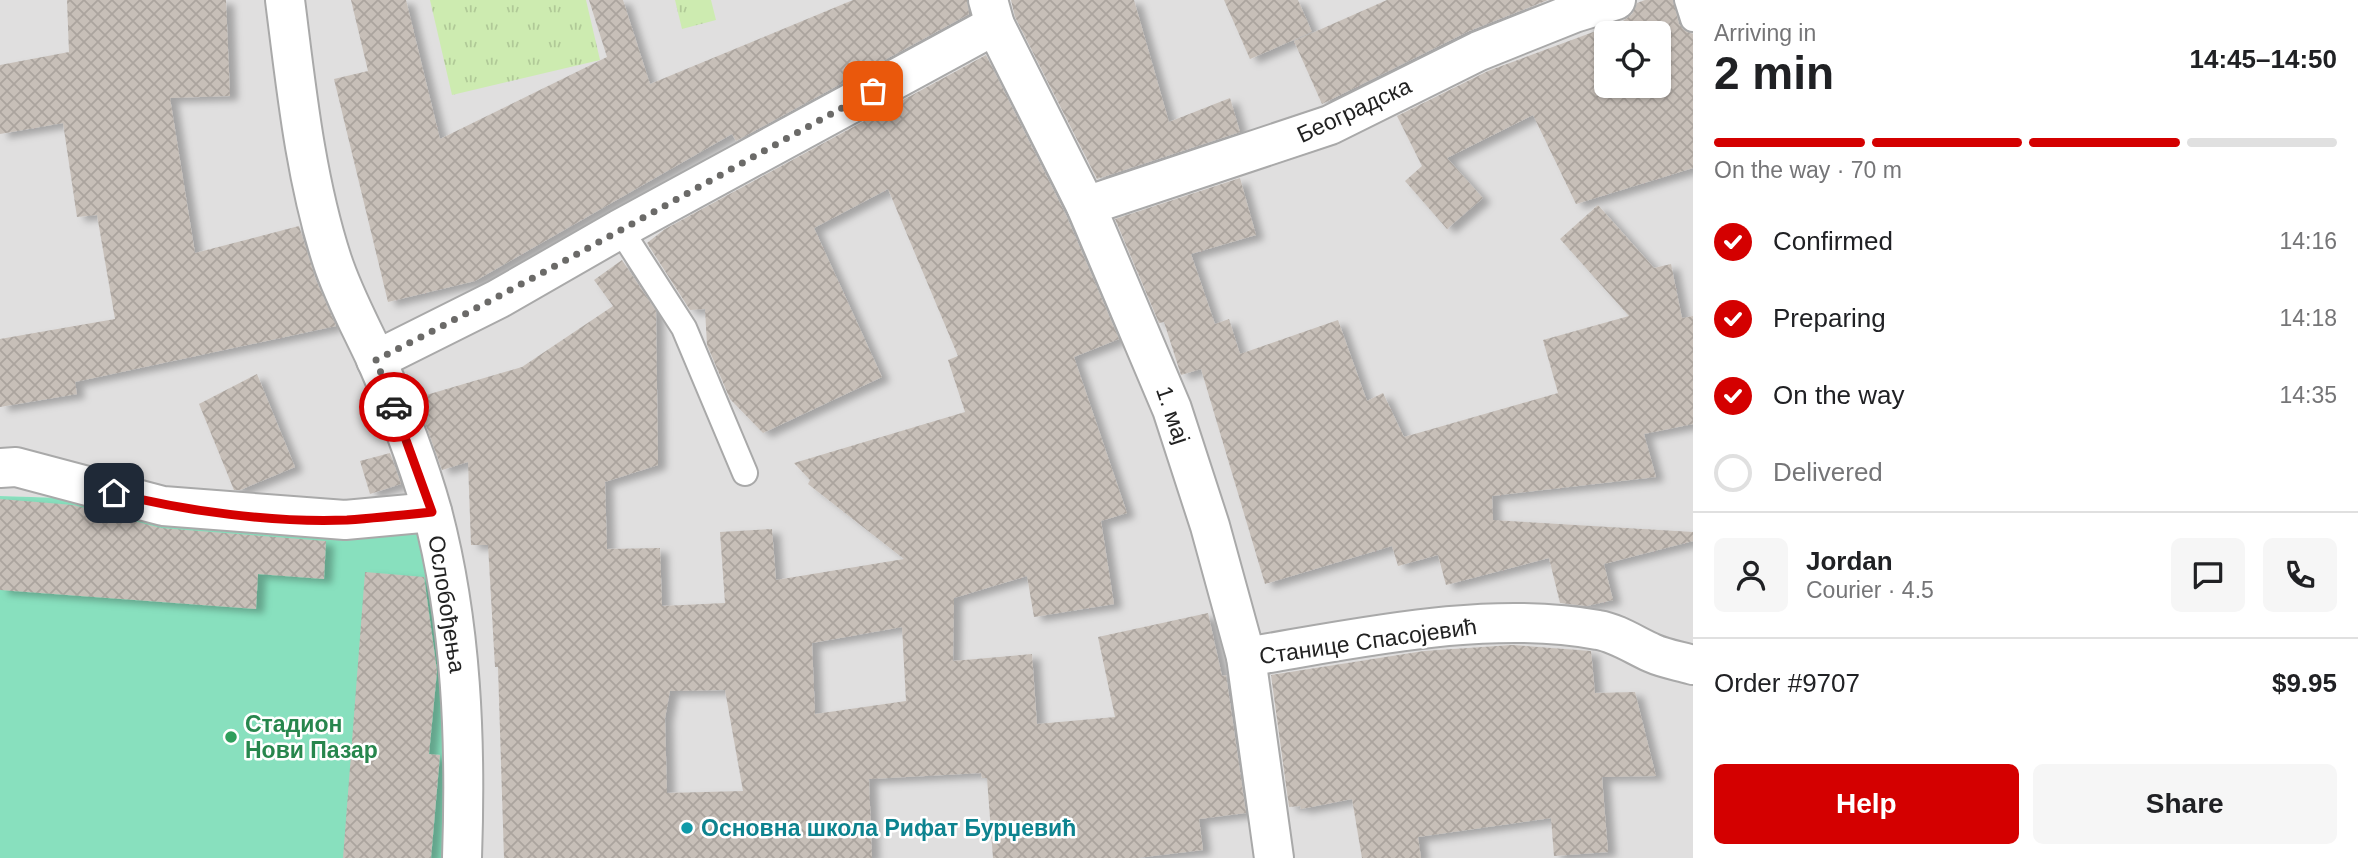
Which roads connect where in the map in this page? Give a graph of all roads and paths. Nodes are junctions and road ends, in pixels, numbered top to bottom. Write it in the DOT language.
graph roads {
  1 [pos="285,0"];
  2 [pos="1616,0"];
  3 [pos="1687,0"];
  4 [pos="991,13"];
  5 [pos="1693,19"];
  6 [pos="1086,206"];
  7 [pos="620,229"];
  8 [pos="376,360"];
  9 [pos="0,468"];
  10 [pos="745,473"];
  11 [pos="432,512"];
  12 [pos="1246,657"];
  13 [pos="1693,665"];
  14 [pos="462,858"];
  15 [pos="1274,858"];
  1 -- 8 [label="street, Ослобођења"];
  2 -- 6 [label="street, Београдска"];
  3 -- 5 [label="lane"];
  4 -- 6 [label="street, 1. мај"];
  4 -- 7 [label="street"];
  6 -- 12 [label="street, 1. мај"];
  7 -- 8 [label="street"];
  7 -- 10 [label="lane"];
  8 -- 11 [label="street, Ослобођења"];
  9 -- 11 [label="street"];
  11 -- 14 [label="street, Ослобођења"];
  12 -- 13 [label="street, Станице Спасојевић"];
  12 -- 15 [label="street, 1. мај"];
}
